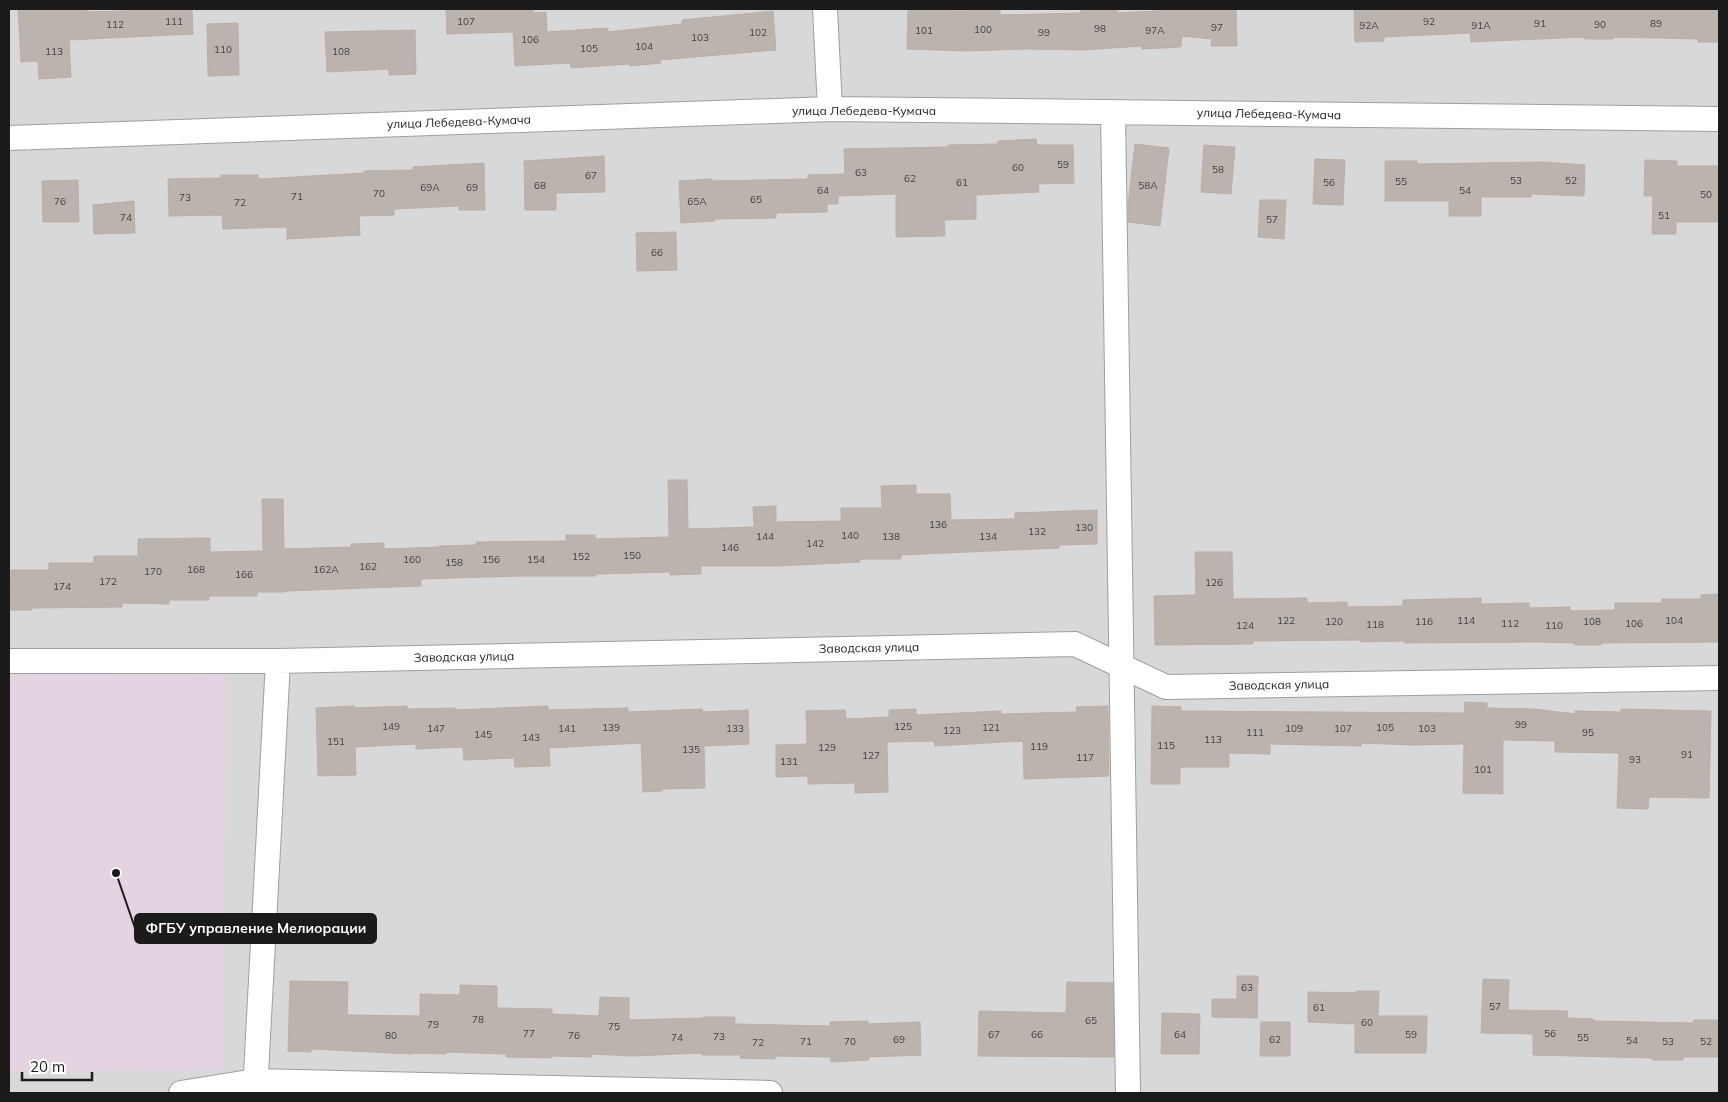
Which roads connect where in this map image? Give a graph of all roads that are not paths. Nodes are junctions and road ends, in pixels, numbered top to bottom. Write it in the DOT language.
graph roads {
  1 [pos="825,9"];
  2 [pos="830,109"];
  3 [pos="1113,112"];
  4 [pos="1719,119"];
  5 [pos="9,138"];
  6 [pos="9,661"];
  7 [pos="278,662"];
  8 [pos="1122,666"];
  9 [pos="1719,678"];
  10 [pos="255,1087"];
  11 [pos="181,1093"];
  12 [pos="770,1093"];
  13 [pos="1128,1093"];
  1 -- 2 [label="street"];
  2 -- 3 [label="street, улица Лебедева-Кумача"];
  2 -- 5 [label="street, улица Лебедева-Кумача"];
  3 -- 4 [label="street, улица Лебедева-Кумача"];
  3 -- 8 [label="street"];
  6 -- 7 [label="street, Заводская улица"];
  7 -- 8 [label="street, Заводская улица"];
  7 -- 10 [label="street"];
  8 -- 9 [label="street, Заводская улица"];
  8 -- 13 [label="street"];
  10 -- 11 [label="street"];
  10 -- 12 [label="street"];
}
